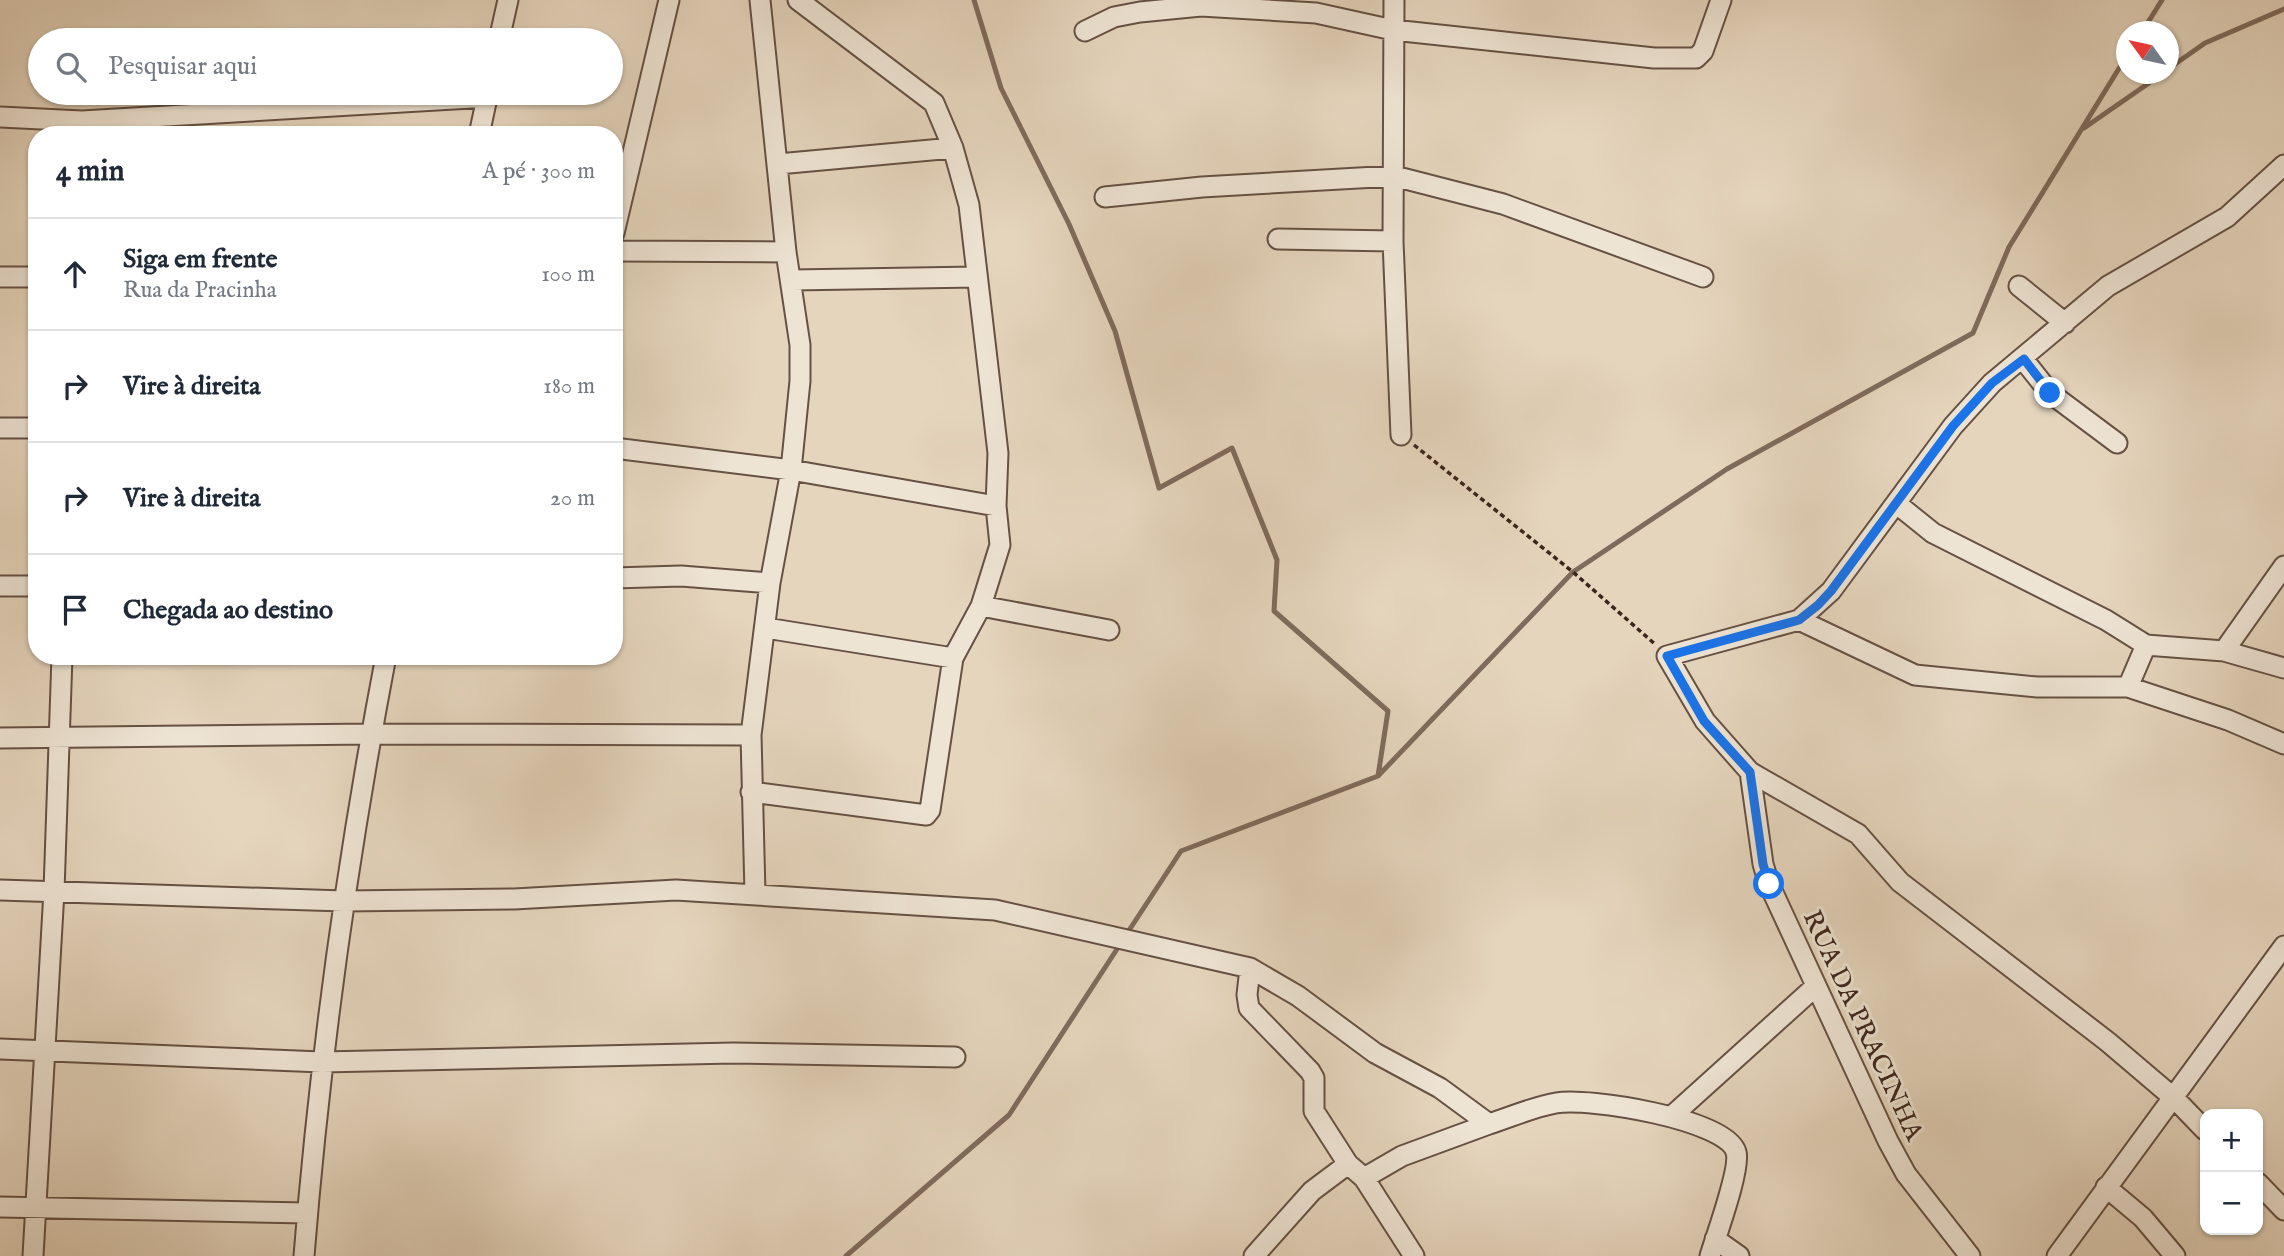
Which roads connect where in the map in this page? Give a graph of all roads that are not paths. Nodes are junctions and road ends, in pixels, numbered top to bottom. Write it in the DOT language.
graph roads {
  1 [pos="508,0"];
  2 [pos="669,0"];
  3 [pos="760,0"];
  4 [pos="798,0"];
  5 [pos="1394,0"];
  6 [pos="1721,0"];
  7 [pos="1347,9"];
  8 [pos="502,28"];
  9 [pos="1393,30"];
  10 [pos="1085,32"];
  11 [pos="365,105"];
  12 [pos="486,105"];
  13 [pos="0,117"];
  14 [pos="67,126"];
  15 [pos="107,126"];
  16 [pos="481,126"];
  17 [pos="953,148"];
  18 [pos="778,164"];
  19 [pos="2284,165"];
  20 [pos="1395,176"];
  21 [pos="623,195"];
  22 [pos="1105,197"];
  23 [pos="1278,239"];
  24 [pos="1393,241"];
  25 [pos="623,251"];
  26 [pos="786,252"];
  27 [pos="0,277"];
  28 [pos="28,277"];
  29 [pos="976,277"];
  30 [pos="1703,277"];
  31 [pos="792,280"];
  32 [pos="2020,286"];
  33 [pos="2065,323"];
  34 [pos="2024,359"];
  35 [pos="0,428"];
  36 [pos="28,428"];
  37 [pos="1401,435"];
  38 [pos="2117,443"];
  39 [pos="623,449"];
  40 [pos="791,470"];
  41 [pos="1897,504"];
  42 [pos="996,506"];
  43 [pos="2284,566"];
  44 [pos="623,578"];
  45 [pos="770,583"];
  46 [pos="0,586"];
  47 [pos="28,586"];
  48 [pos="981,606"];
  49 [pos="1799,620"];
  50 [pos="766,628"];
  51 [pos="1109,631"];
  52 [pos="2146,645"];
  53 [pos="2224,651"];
  54 [pos="953,658"];
  55 [pos="62,665"];
  56 [pos="384,665"];
  57 [pos="2284,668"];
  58 [pos="2128,687"];
  59 [pos="371,734"];
  60 [pos="751,735"];
  61 [pos="0,738"];
  62 [pos="59,740"];
  63 [pos="2284,744"];
  64 [pos="1750,772"];
  65 [pos="751,792"];
  66 [pos="0,890"];
  67 [pos="54,891"];
  68 [pos="755,894"];
  69 [pos="344,901"];
  70 [pos="2284,946"];
  71 [pos="1250,968"];
  72 [pos="1816,986"];
  73 [pos="0,1049"];
  74 [pos="43,1049"];
  75 [pos="956,1057"];
  76 [pos="322,1062"];
  77 [pos="2175,1099"];
  78 [pos="1673,1115"];
  79 [pos="1489,1124"];
  80 [pos="2200,1125"];
  81 [pos="1348,1164"];
  82 [pos="1364,1178"];
  83 [pos="2106,1187"];
  84 [pos="2263,1188"];
  85 [pos="0,1207"];
  86 [pos="33,1207"];
  87 [pos="2284,1210"];
  88 [pos="307,1213"];
  89 [pos="1713,1248"];
  90 [pos="33,1256"];
  91 [pos="304,1256"];
  92 [pos="1254,1256"];
  93 [pos="1414,1256"];
  94 [pos="1739,1256"];
  95 [pos="1970,1256"];
  96 [pos="2057,1256"];
  97 [pos="2175,1256"];
  1 -- 8 [label="street"];
  2 -- 21 [label="street"];
  3 -- 18 [label="street"];
  4 -- 17 [label="street"];
  5 -- 9 [label="street"];
  6 -- 9 [label="street"];
  7 -- 9 [label="street"];
  7 -- 10 [label="street"];
  9 -- 20 [label="street"];
  11 -- 15 [label="street"];
  12 -- 16 [label="street"];
  13 -- 14 [label="street"];
  17 -- 18 [label="street"];
  17 -- 29 [label="street"];
  18 -- 26 [label="street"];
  19 -- 33 [label="street"];
  20 -- 22 [label="street"];
  20 -- 24 [label="street"];
  20 -- 30 [label="street"];
  23 -- 24 [label="street"];
  24 -- 37 [label="street"];
  25 -- 26 [label="street"];
  26 -- 31 [label="street"];
  27 -- 28 [label="street"];
  29 -- 31 [label="street"];
  29 -- 42 [label="street"];
  31 -- 40 [label="street"];
  32 -- 33 [label="street"];
  33 -- 34 [label="street"];
  34 -- 38 [label="street"];
  34 -- 41 [label="street"];
  35 -- 36 [label="street"];
  39 -- 40 [label="street"];
  40 -- 42 [label="street"];
  40 -- 45 [label="street"];
  41 -- 49 [label="street"];
  41 -- 52 [label="street"];
  42 -- 48 [label="street"];
  43 -- 53 [label="street"];
  44 -- 45 [label="street"];
  45 -- 50 [label="street"];
  46 -- 47 [label="street"];
  48 -- 51 [label="street"];
  48 -- 54 [label="street"];
  49 -- 58 [label="street"];
  49 -- 64 [label="street"];
  50 -- 54 [label="street"];
  50 -- 60 [label="street"];
  52 -- 53 [label="street"];
  52 -- 58 [label="street"];
  53 -- 57 [label="street"];
  54 -- 65 [label="street"];
  55 -- 62 [label="street"];
  56 -- 59 [label="street"];
  58 -- 63 [label="street"];
  59 -- 60 [label="street"];
  59 -- 62 [label="street"];
  59 -- 69 [label="street"];
  60 -- 65 [label="street"];
  61 -- 62 [label="street"];
  62 -- 67 [label="street"];
  64 -- 72 [label="street, RUA DA PRACINHA"];
  64 -- 77 [label="street"];
  65 -- 68 [label="street"];
  66 -- 67 [label="street"];
  67 -- 69 [label="street"];
  67 -- 74 [label="street"];
  68 -- 69 [label="street"];
  68 -- 71 [label="street"];
  69 -- 76 [label="street"];
  70 -- 77 [label="street"];
  71 -- 79 [label="street"];
  71 -- 81 [label="street"];
  72 -- 78 [label="street"];
  72 -- 95 [label="street, RUA DA PRACINHA"];
  73 -- 74 [label="street"];
  74 -- 76 [label="street"];
  74 -- 86 [label="street"];
  75 -- 76 [label="street"];
  76 -- 88 [label="street"];
  77 -- 80 [label="street"];
  77 -- 83 [label="street"];
  78 -- 79 [label="street"];
  78 -- 89 [label="street"];
  79 -- 82 [label="street"];
  81 -- 82 [label="street"];
  81 -- 92 [label="street"];
  82 -- 93 [label="street"];
  83 -- 96 [label="street"];
  83 -- 97 [label="street"];
  84 -- 87 [label="street"];
  85 -- 86 [label="street"];
  86 -- 88 [label="street"];
  86 -- 90 [label="street"];
  88 -- 91 [label="street"];
  89 -- 94 [label="street"];
}
